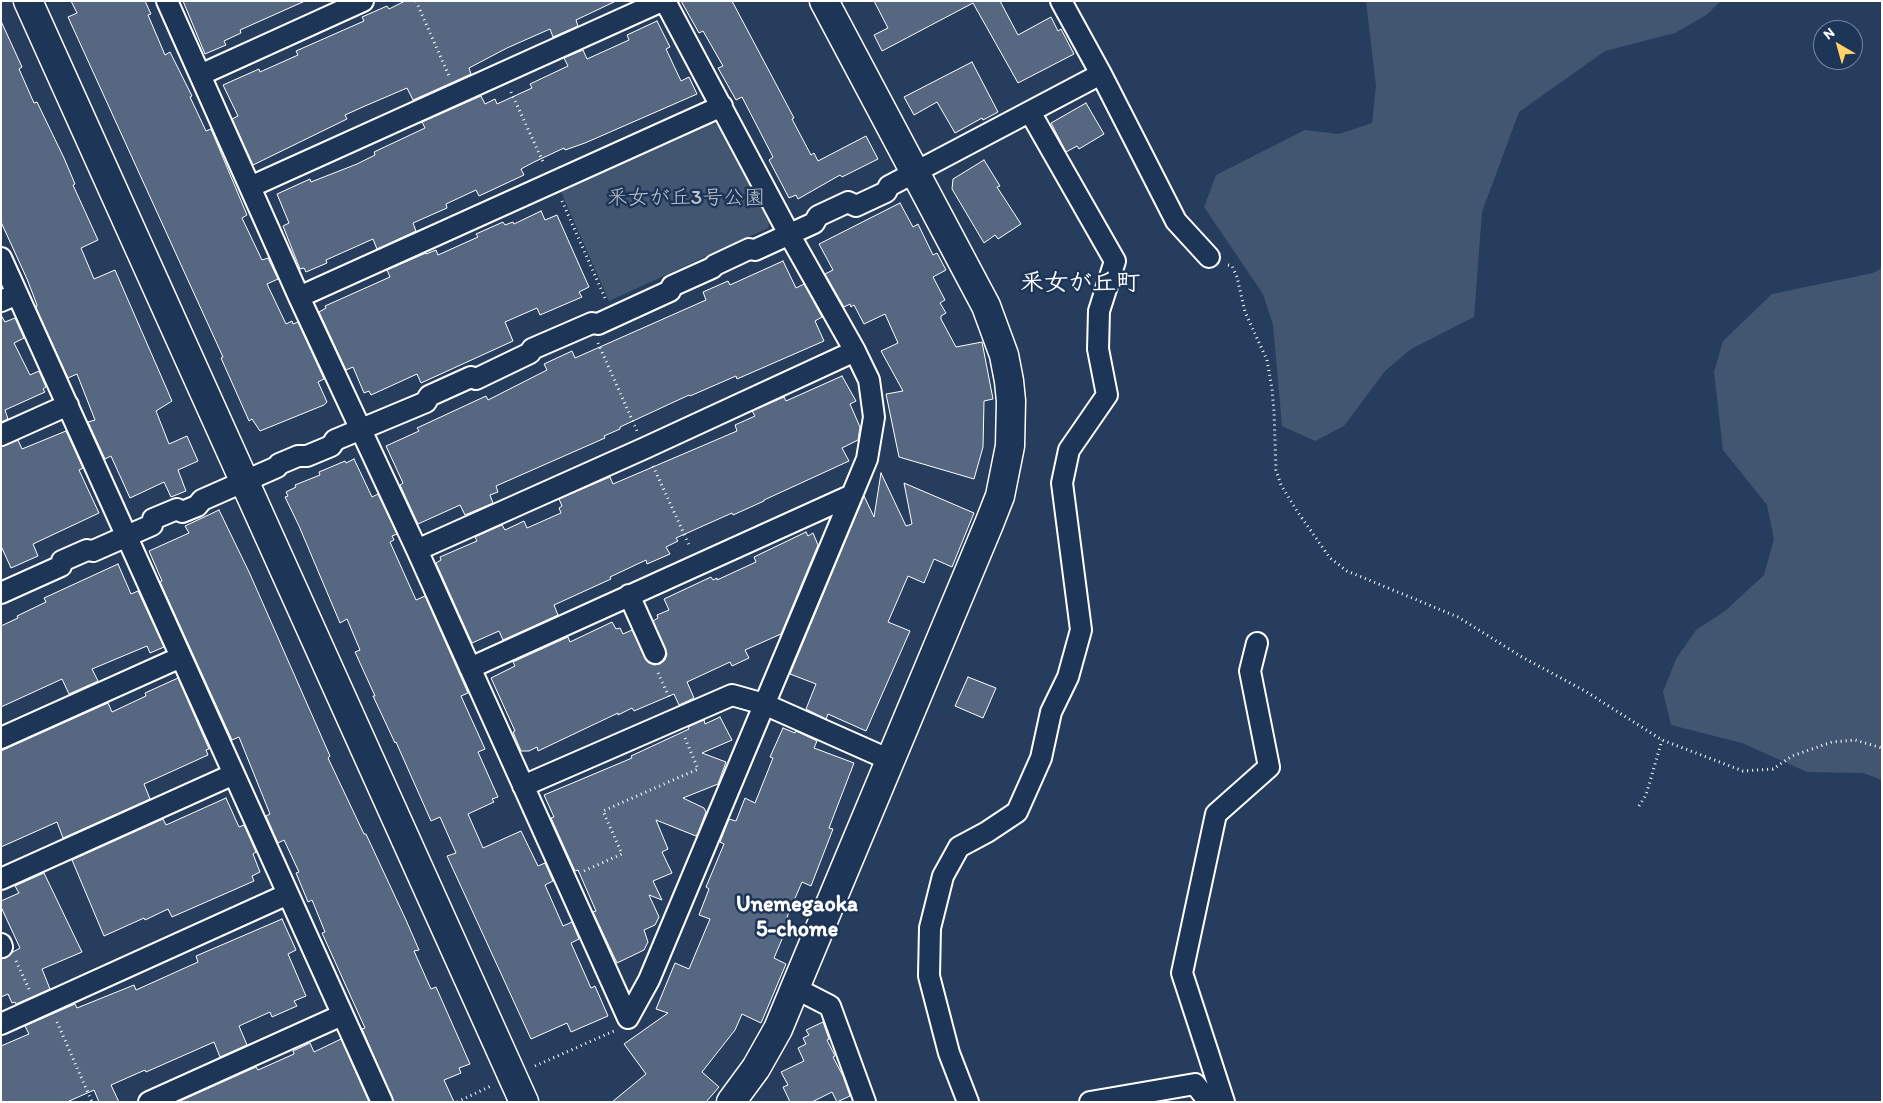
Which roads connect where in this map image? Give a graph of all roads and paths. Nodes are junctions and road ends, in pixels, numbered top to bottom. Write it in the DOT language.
graph roads {
  1 [pos="28,1"];
  2 [pos="167,1"];
  3 [pos="363,1"];
  4 [pos="416,1"];
  5 [pos="664,1"];
  6 [pos="824,1"];
  7 [pos="1061,1"];
  8 [pos="503,73"];
  9 [pos="1101,74"];
  10 [pos="200,75"];
  11 [pos="457,94"];
  12 [pos="722,106"];
  13 [pos="1030,112"];
  14 [pos="916,172"];
  15 [pos="552,183"];
  16 [pos="250,187"];
  17 [pos="789,234"];
  18 [pos="1209,257"];
  19 [pos="1,258"];
  20 [pos="9,297"];
  21 [pos="299,297"];
  22 [pos="605,299"];
  23 [pos="855,351"];
  24 [pos="68,404"];
  25 [pos="360,429"];
  26 [pos="1,435"];
  27 [pos="243,482"];
  28 [pos="852,495"];
  29 [pos="126,536"];
  30 [pos="417,550"];
  31 [pos="1,593"];
  32 [pos="629,596"];
  33 [pos="1257,643"];
  34 [pos="655,652"];
  35 [pos="181,657"];
  36 [pos="470,668"];
  37 [pos="764,704"];
  38 [pos="677,719"];
  39 [pos="1,738"];
  40 [pos="1662,740"];
  41 [pos="1882,748"];
  42 [pos="890,760"];
  43 [pos="234,774"];
  44 [pos="523,786"];
  45 [pos="1639,806"];
  46 [pos="1,879"];
  47 [pos="565,879"];
  48 [pos="288,894"];
  49 [pos="5,948"];
  50 [pos="795,988"];
  51 [pos="43,1006"];
  52 [pos="342,1015"];
  53 [pos="628,1018"];
  54 [pos="1,1024"];
  55 [pos="512,1076"];
  56 [pos="92,1102"];
  57 [pos="149,1102"];
  58 [pos="382,1102"];
  59 [pos="457,1102"];
  60 [pos="524,1102"];
  61 [pos="731,1102"];
  62 [pos="865,1102"];
  63 [pos="968,1102"];
  64 [pos="1090,1102"];
  65 [pos="1209,1102"];
  66 [pos="1224,1102"];
  1 -- 27 [label="street"];
  2 -- 10 [label="street"];
  3 -- 10 [label="street"];
  4 -- 11 [label="path"];
  5 -- 8 [label="street"];
  5 -- 12 [label="street"];
  6 -- 14 [label="street"];
  7 -- 9 [label="street"];
  8 -- 11 [label="street"];
  8 -- 15 [label="path"];
  9 -- 13 [label="street"];
  9 -- 18 [label="street"];
  10 -- 16 [label="street"];
  11 -- 16 [label="street"];
  12 -- 15 [label="street"];
  12 -- 17 [label="street"];
  13 -- 14 [label="street"];
  13 -- 63 [label="street"];
  14 -- 17 [label="street"];
  14 -- 42 [label="street"];
  15 -- 21 [label="street"];
  15 -- 22 [label="path"];
  16 -- 21 [label="street"];
  17 -- 23 [label="street"];
  17 -- 25 [label="street"];
  18 -- 40 [label="path"];
  19 -- 20 [label="street"];
  20 -- 24 [label="street"];
  21 -- 25 [label="street"];
  23 -- 28 [label="street"];
  23 -- 30 [label="street"];
  24 -- 26 [label="street"];
  24 -- 29 [label="street"];
  25 -- 27 [label="street"];
  25 -- 30 [label="street"];
  27 -- 29 [label="street"];
  27 -- 55 [label="street"];
  28 -- 32 [label="street"];
  28 -- 37 [label="street"];
  29 -- 31 [label="street"];
  29 -- 35 [label="street"];
  30 -- 36 [label="street"];
  32 -- 34 [label="street"];
  32 -- 36 [label="street"];
  33 -- 66 [label="street"];
  34 -- 38 [label="path"];
  35 -- 39 [label="street"];
  35 -- 43 [label="street"];
  36 -- 44 [label="street"];
  37 -- 38 [label="street"];
  37 -- 42 [label="street"];
  37 -- 53 [label="street"];
  38 -- 44 [label="street"];
  38 -- 47 [label="path"];
  40 -- 41 [label="path"];
  40 -- 45 [label="path"];
  42 -- 50 [label="street"];
  43 -- 46 [label="street"];
  43 -- 48 [label="street"];
  44 -- 47 [label="street"];
  47 -- 53 [label="street"];
  48 -- 51 [label="street"];
  48 -- 52 [label="street"];
  49 -- 51 [label="path"];
  50 -- 61 [label="street"];
  50 -- 62 [label="street"];
  51 -- 54 [label="street"];
  51 -- 56 [label="path"];
  52 -- 57 [label="street"];
  52 -- 58 [label="street"];
  53 -- 55 [label="path"];
  55 -- 59 [label="path"];
  55 -- 60 [label="street"];
  64 -- 65 [label="street"];
}
